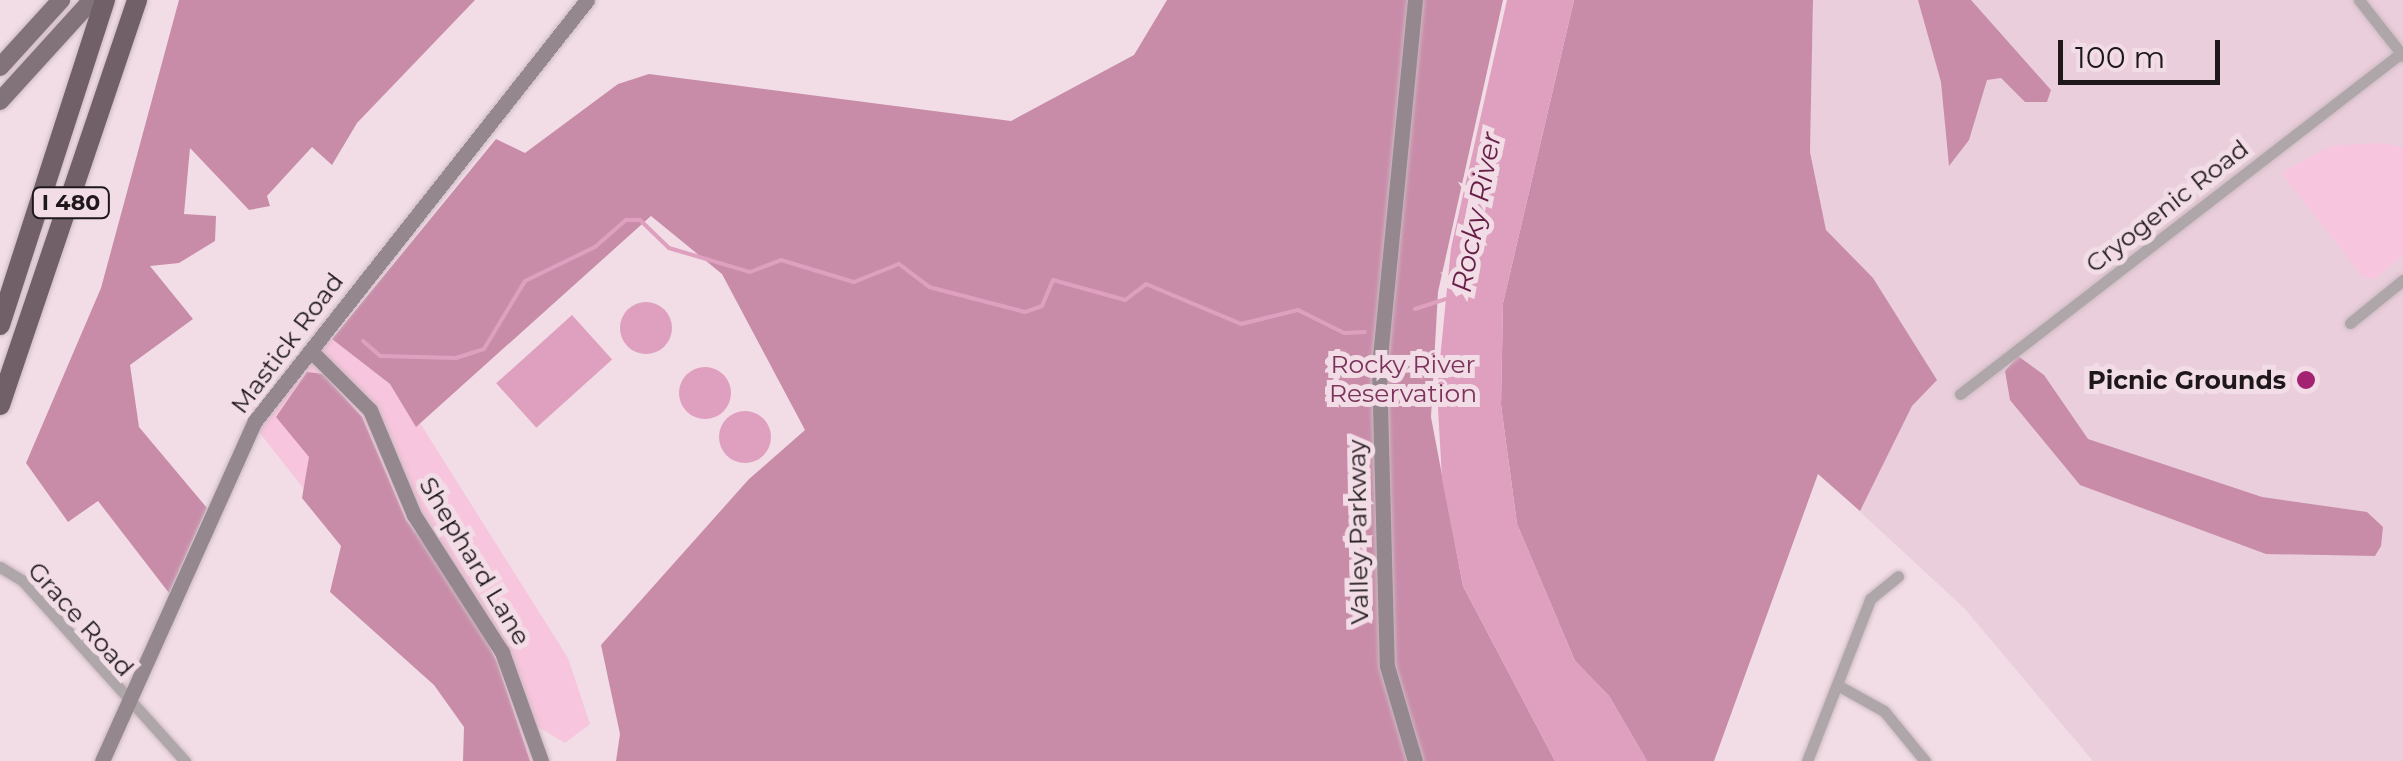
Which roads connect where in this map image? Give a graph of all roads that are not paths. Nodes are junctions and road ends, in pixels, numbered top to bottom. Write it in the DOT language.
graph roads {
  1 [pos="61,0"];
  2 [pos="92,0"];
  3 [pos="105,0"];
  4 [pos="137,0"];
  5 [pos="587,0"];
  6 [pos="1414,0"];
  7 [pos="2359,0"];
  8 [pos="2402,54"];
  9 [pos="0,67"];
  10 [pos="0,100"];
  11 [pos="2403,280"];
  12 [pos="2350,324"];
  13 [pos="0,326"];
  14 [pos="311,351"];
  15 [pos="1960,394"];
  16 [pos="0,405"];
  17 [pos="0,567"];
  18 [pos="1898,576"];
  19 [pos="1841,687"];
  20 [pos="127,703"];
  21 [pos="102,761"];
  22 [pos="186,761"];
  23 [pos="541,761"];
  24 [pos="1415,761"];
  25 [pos="1807,761"];
  26 [pos="1925,761"];
  1 -- 9 [label="main road"];
  2 -- 10 [label="main road"];
  3 -- 13 [label="highway, I 480"];
  4 -- 16 [label="highway, I 480"];
  5 -- 14 [label="street, Mastick Road"];
  6 -- 24 [label="street, Valley Parkway"];
  7 -- 8 [label="street"];
  8 -- 15 [label="street, Cryogenic Road"];
  11 -- 12 [label="street"];
  14 -- 20 [label="street, Mastick Road"];
  14 -- 23 [label="street, Shephard Lane"];
  17 -- 20 [label="street, Grace Road"];
  18 -- 19 [label="street"];
  19 -- 25 [label="street"];
  19 -- 26 [label="street"];
  20 -- 21 [label="street, Mastick Road"];
  20 -- 22 [label="street, Grace Road"];
}
